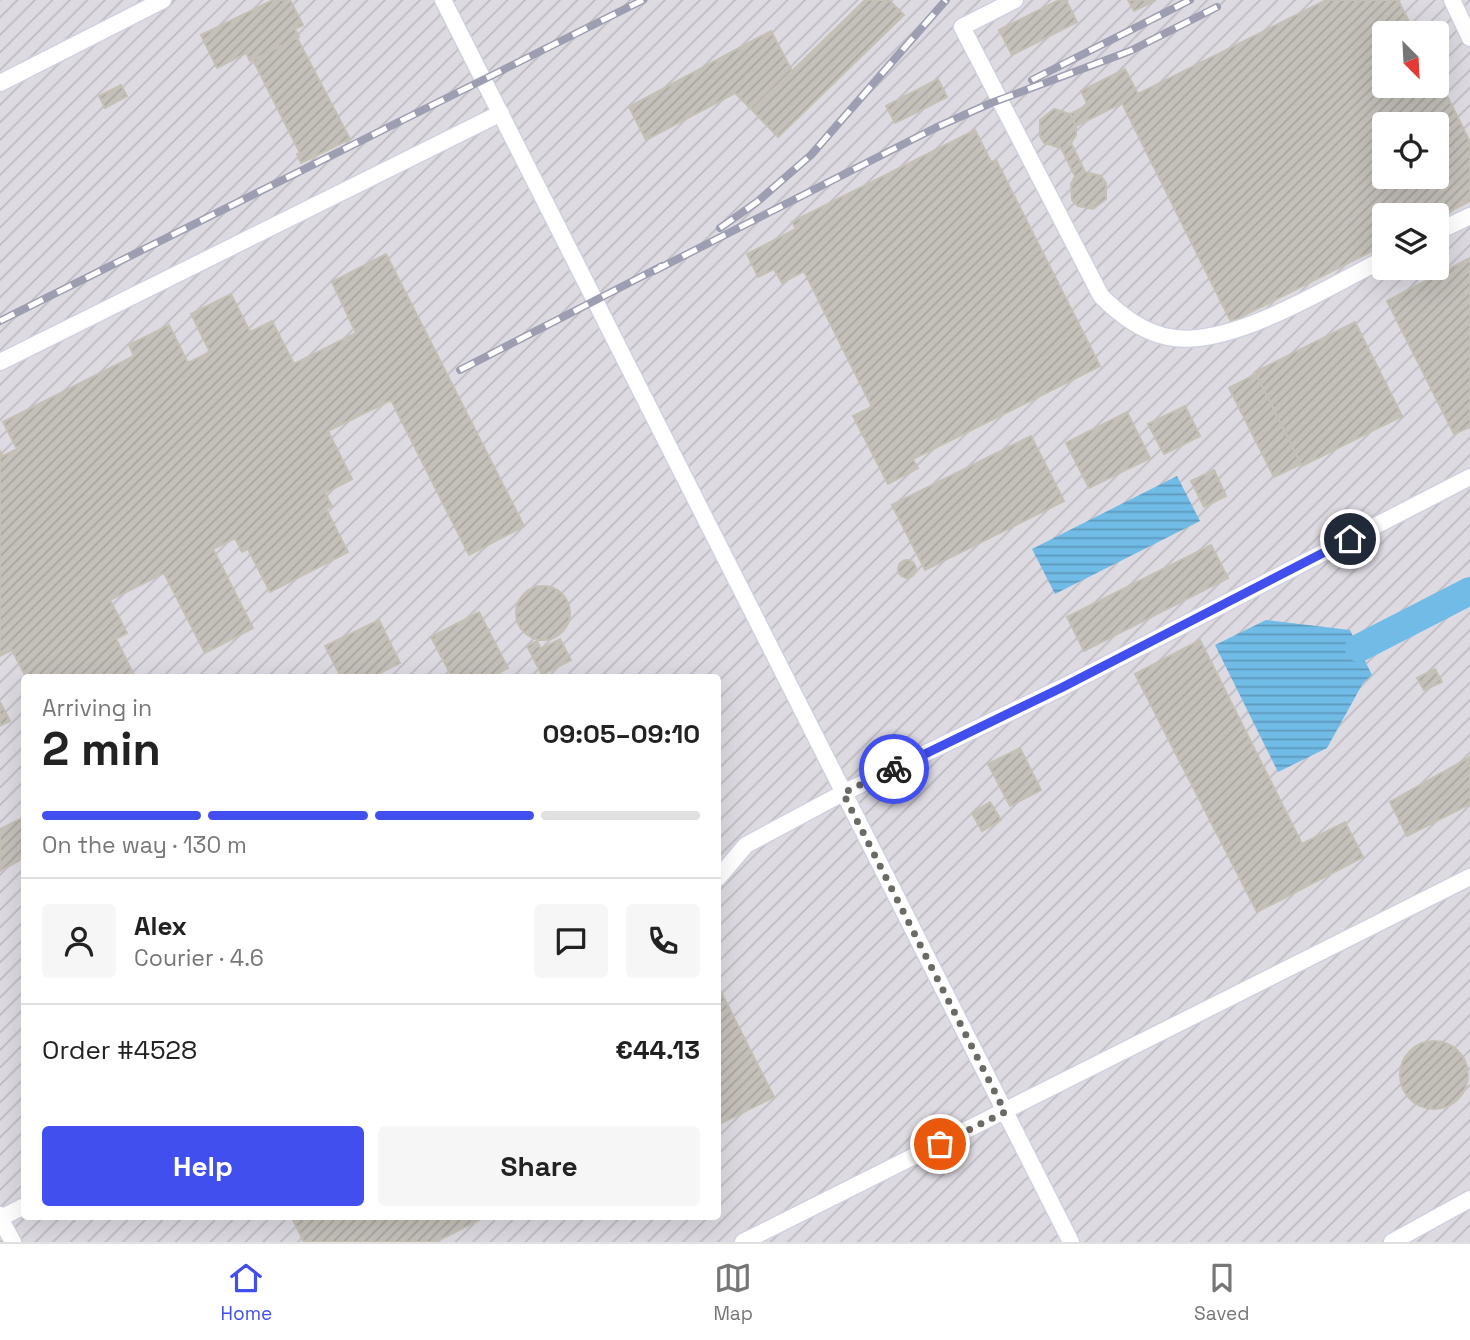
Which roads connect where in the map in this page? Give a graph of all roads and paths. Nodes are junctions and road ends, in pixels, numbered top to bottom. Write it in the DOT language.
graph roads {
  1 [pos="163,0"];
  2 [pos="443,0"];
  3 [pos="1016,0"];
  4 [pos="1452,0"];
  5 [pos="1470,37"];
  6 [pos="0,83"];
  7 [pos="501,113"];
  8 [pos="1470,216"];
  9 [pos="1449,226"];
  10 [pos="1372,264"];
  11 [pos="0,362"];
  12 [pos="1470,477"];
  13 [pos="843,793"];
  14 [pos="721,874"];
  15 [pos="1470,877"];
  16 [pos="1005,1112"];
  17 [pos="1470,1199"];
  18 [pos="21,1207"];
  19 [pos="0,1217"];
  20 [pos="13,1242"];
  21 [pos="743,1242"];
  22 [pos="1071,1242"];
  23 [pos="1392,1242"];
  1 -- 6 [label="lane"];
  2 -- 7 [label="lane"];
  3 -- 10 [label="lane"];
  4 -- 5 [label="lane"];
  7 -- 11 [label="lane"];
  7 -- 13 [label="lane"];
  8 -- 9 [label="lane"];
  12 -- 13 [label="lane"];
  13 -- 14 [label="lane"];
  13 -- 16 [label="lane"];
  15 -- 16 [label="lane"];
  16 -- 21 [label="lane"];
  16 -- 22 [label="lane"];
  17 -- 23 [label="lane"];
  18 -- 19 [label="lane"];
  19 -- 20 [label="lane"];
}
